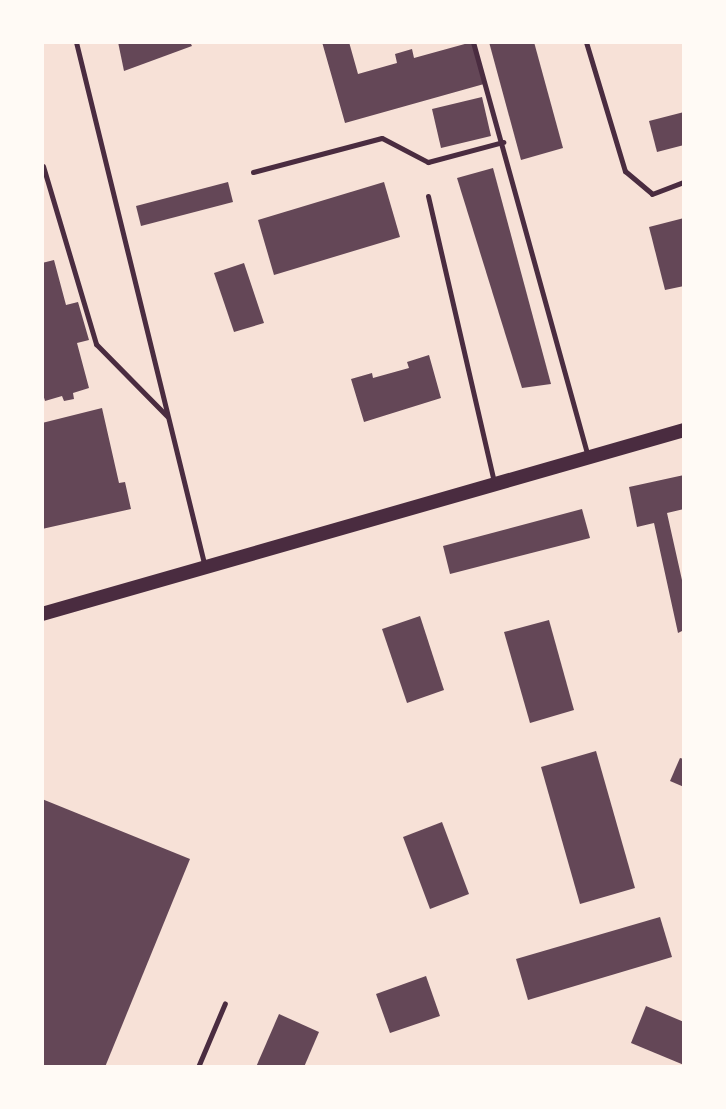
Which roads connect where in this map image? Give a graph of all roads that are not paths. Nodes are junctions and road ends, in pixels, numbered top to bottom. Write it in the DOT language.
graph roads {
  1 [pos="76,42"];
  2 [pos="473,42"];
  3 [pos="586,42"];
  4 [pos="503,142"];
  5 [pos="43,166"];
  6 [pos="253,172"];
  7 [pos="684,182"];
  8 [pos="428,196"];
  9 [pos="169,419"];
  10 [pos="684,430"];
  11 [pos="588,457"];
  12 [pos="495,485"];
  13 [pos="205,567"];
  14 [pos="42,614"];
  15 [pos="225,1003"];
  16 [pos="198,1067"];
  1 -- 9 [label="lane"];
  2 -- 4 [label="lane"];
  3 -- 7 [label="lane"];
  4 -- 6 [label="lane"];
  4 -- 11 [label="lane"];
  5 -- 9 [label="lane"];
  8 -- 12 [label="lane"];
  9 -- 13 [label="lane"];
  10 -- 11 [label="main road"];
  11 -- 12 [label="main road"];
  12 -- 13 [label="main road"];
  13 -- 14 [label="main road"];
  15 -- 16 [label="lane"];
}
